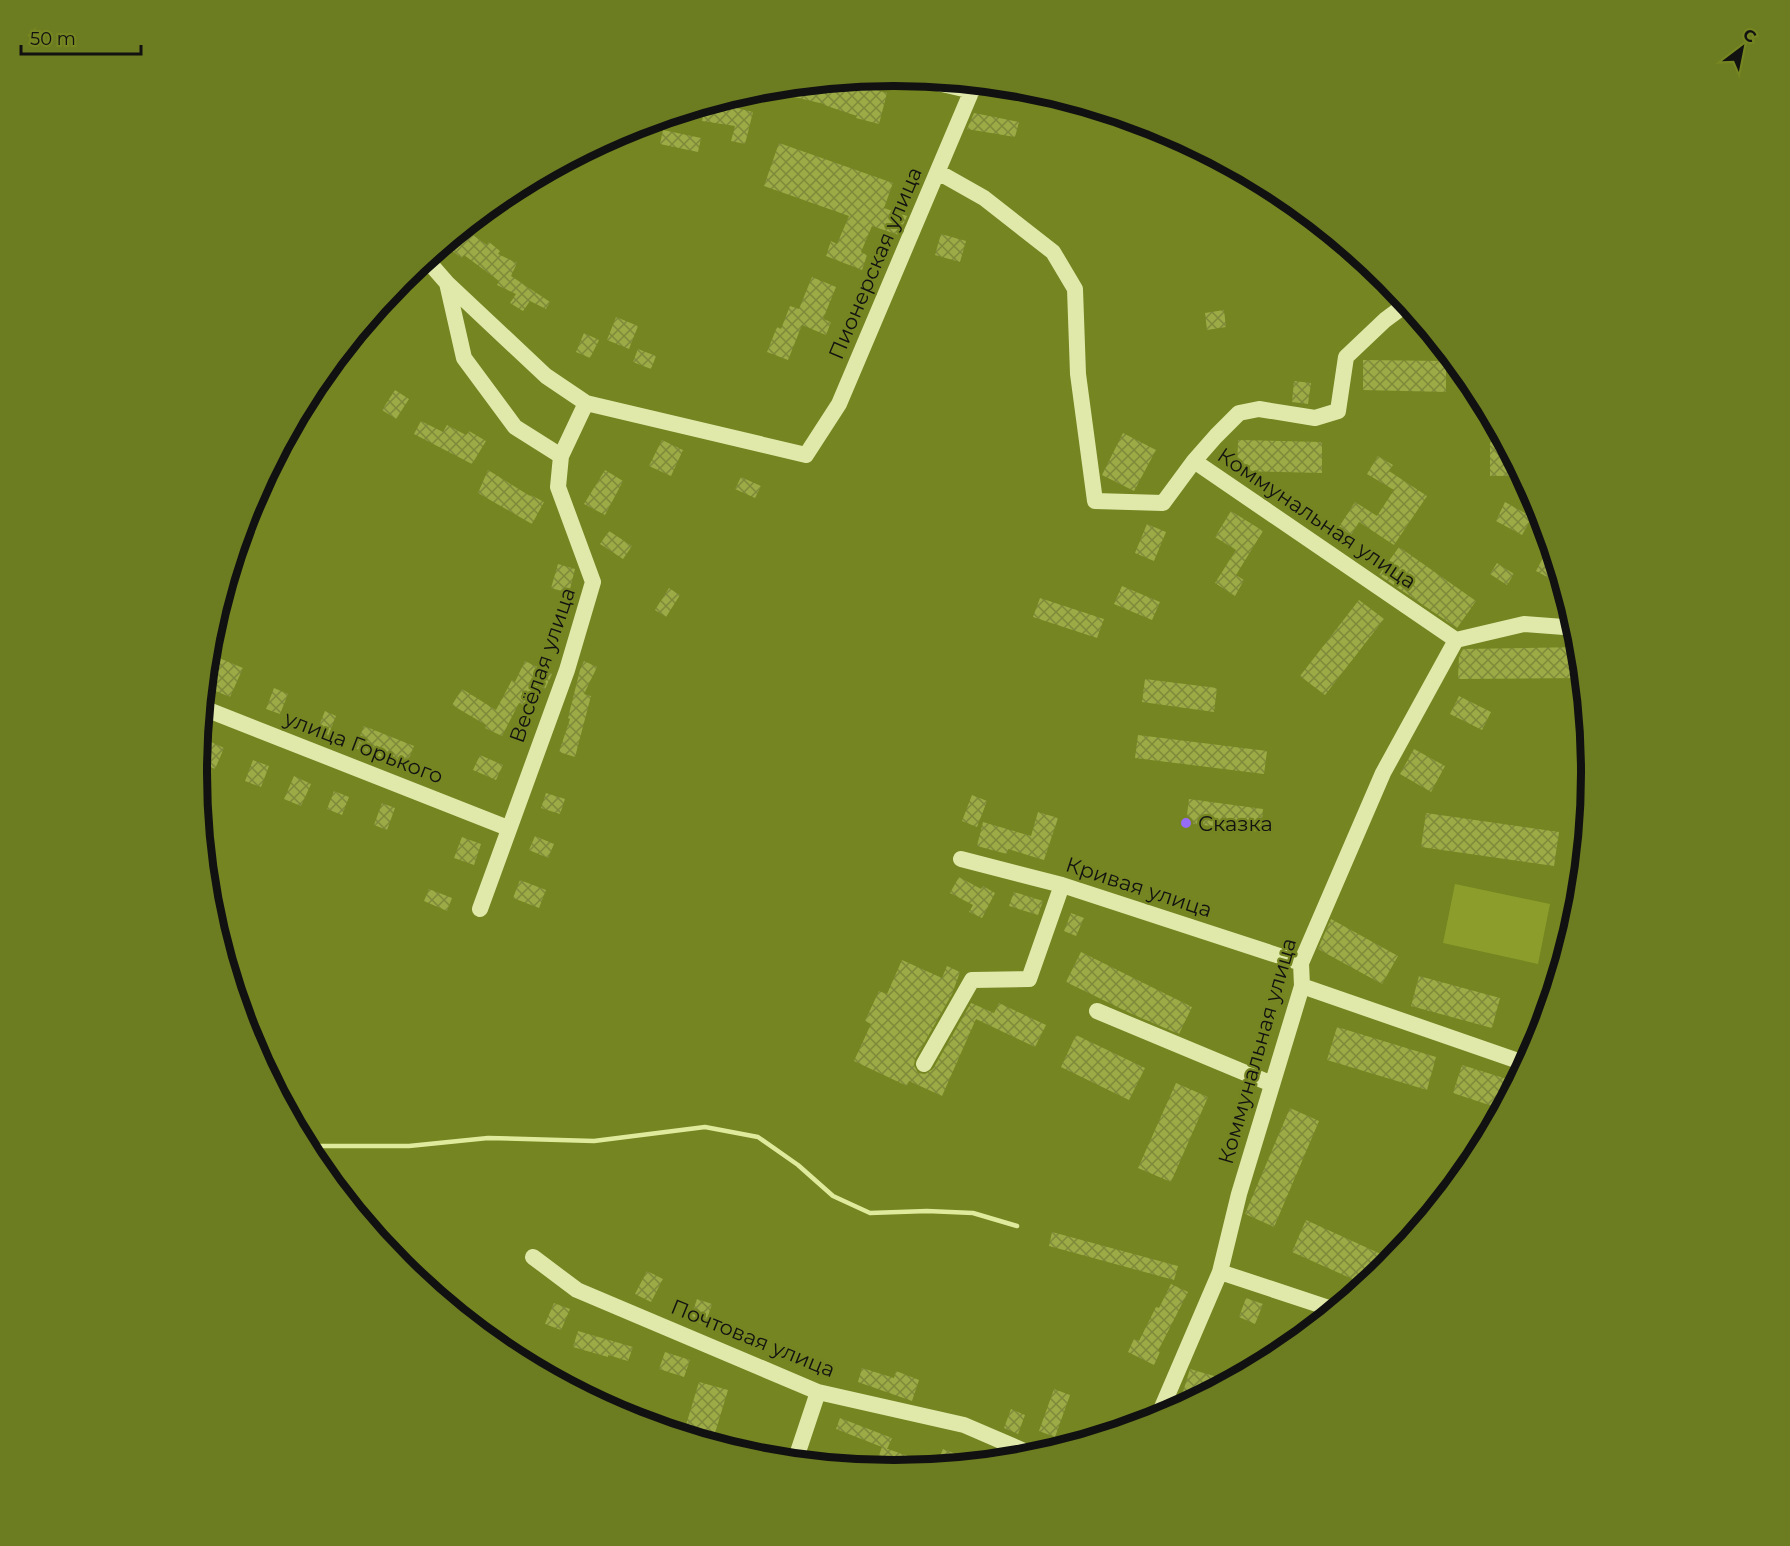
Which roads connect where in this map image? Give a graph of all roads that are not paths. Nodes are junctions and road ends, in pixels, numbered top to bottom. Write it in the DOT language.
graph roads {
  1 [pos="973,90"];
  2 [pos="938,172"];
  3 [pos="432,266"];
  4 [pos="447,283"];
  5 [pos="1401,308"];
  6 [pos="586,403"];
  7 [pos="561,456"];
  8 [pos="1194,461"];
  9 [pos="1566,627"];
  10 [pos="1456,640"];
  11 [pos="211,711"];
  12 [pos="508,828"];
  13 [pos="962,859"];
  14 [pos="1062,885"];
  15 [pos="480,909"];
  16 [pos="1301,963"];
  17 [pos="1302,986"];
  18 [pos="1096,1011"];
  19 [pos="1519,1061"];
  20 [pos="924,1064"];
  21 [pos="1272,1084"];
  22 [pos="533,1257"];
  23 [pos="1220,1272"];
  24 [pos="1327,1307"];
  25 [pos="818,1392"];
  26 [pos="1163,1406"];
  27 [pos="1019,1449"];
  28 [pos="797,1454"];
  1 -- 2 [label="street, Пионерская улица"];
  2 -- 6 [label="street, Пионерская улица"];
  2 -- 8 [label="street"];
  3 -- 4 [label="street"];
  4 -- 6 [label="street"];
  4 -- 7 [label="street"];
  5 -- 8 [label="street, Коммунальная улица"];
  6 -- 7 [label="street, Весёлая улица"];
  7 -- 12 [label="street, Весёлая улица"];
  8 -- 10 [label="street, Коммунальная улица"];
  9 -- 10 [label="street"];
  10 -- 16 [label="street, Коммунальная улица"];
  11 -- 12 [label="street, улица Горького"];
  12 -- 15 [label="street, Весёлая улица"];
  13 -- 14 [label="street, Кривая улица"];
  14 -- 16 [label="street, Кривая улица"];
  14 -- 20 [label="street"];
  16 -- 17 [label="street, Коммунальная улица"];
  17 -- 19 [label="street"];
  17 -- 21 [label="street, Коммунальная улица"];
  18 -- 21 [label="street"];
  21 -- 23 [label="street, Коммунальная улица"];
  22 -- 25 [label="street, Почтовая улица"];
  23 -- 24 [label="street"];
  23 -- 26 [label="street, Коммунальная улица"];
  25 -- 27 [label="street, Почтовая улица"];
  25 -- 28 [label="street"];
}
